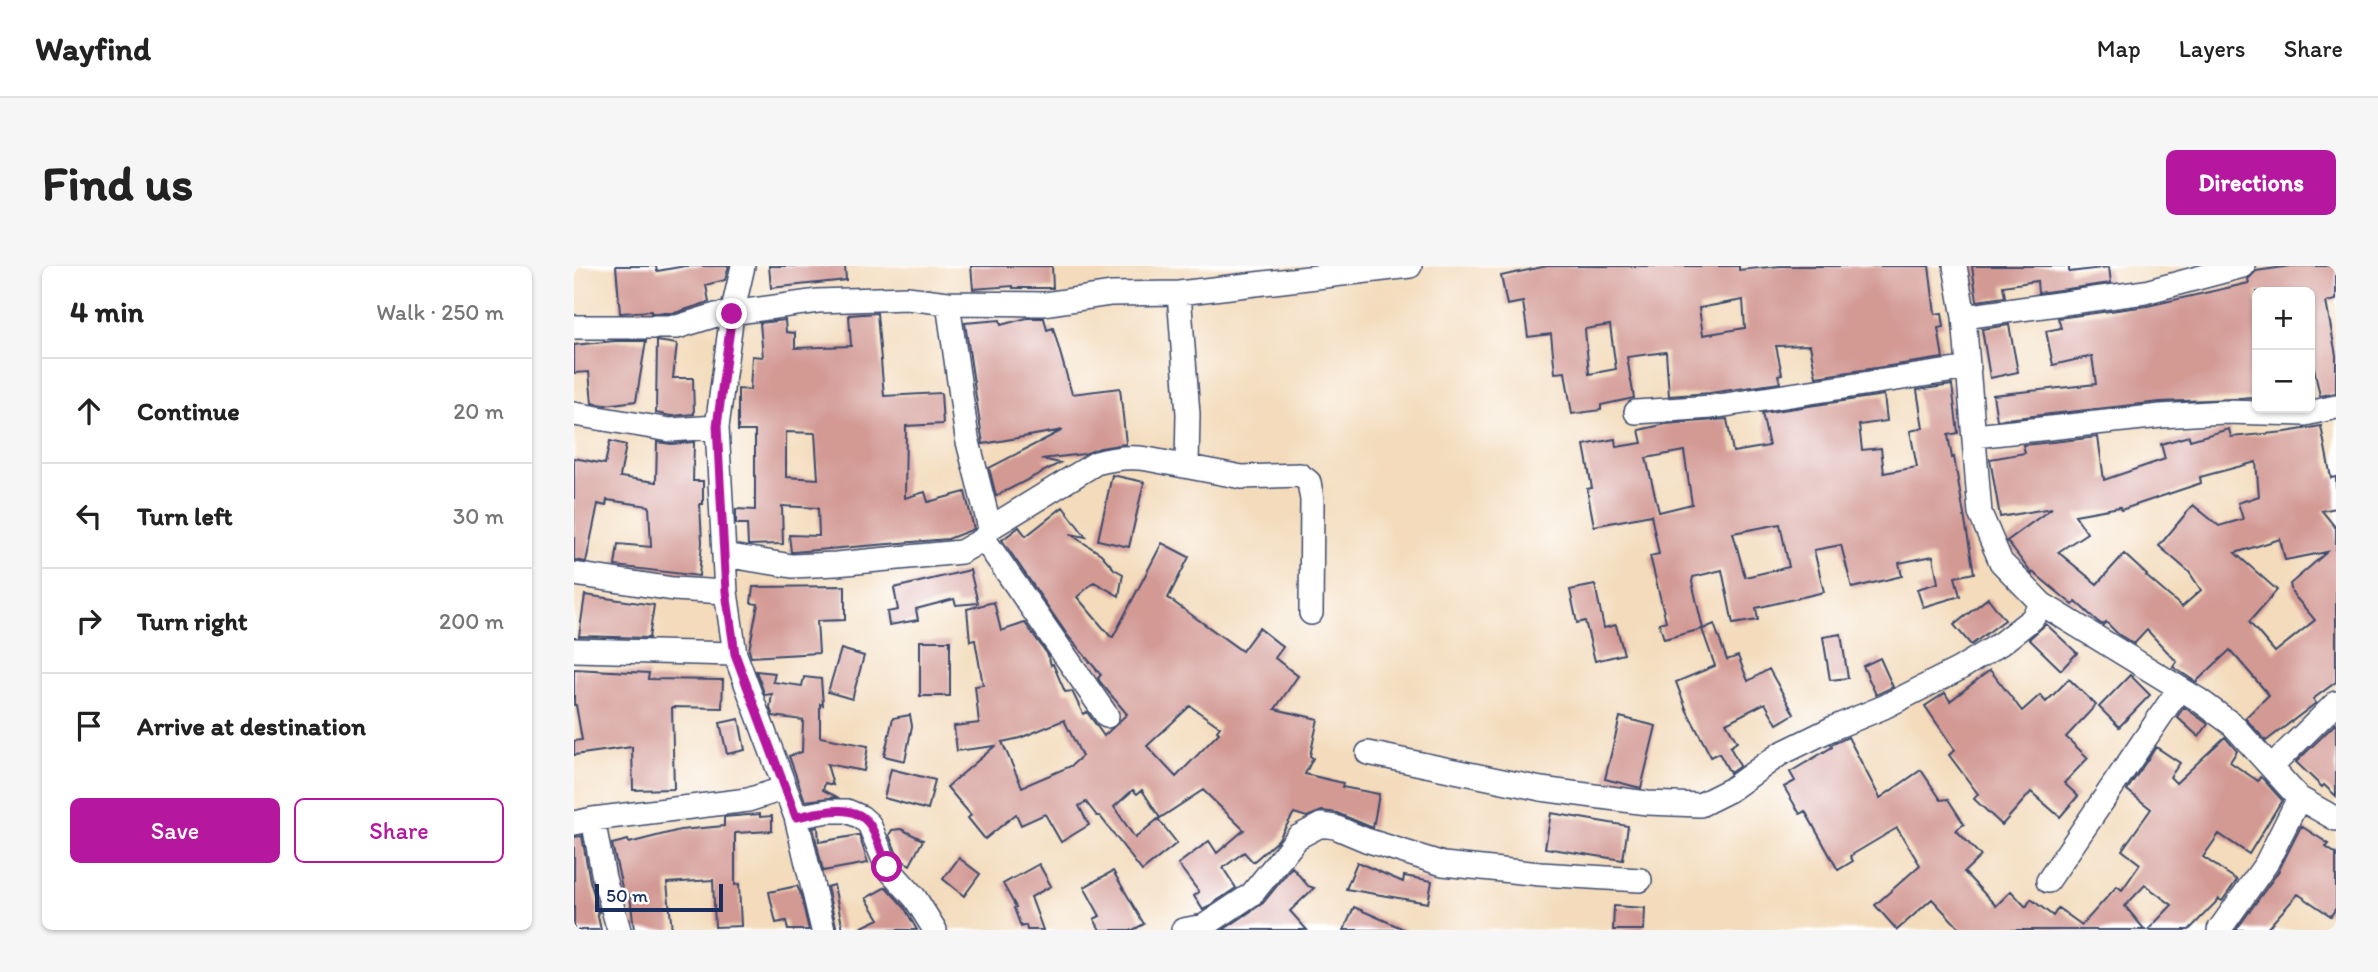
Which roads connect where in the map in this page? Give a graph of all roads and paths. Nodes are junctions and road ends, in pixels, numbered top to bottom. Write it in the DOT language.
graph roads {
  1 [pos="743,266"];
  2 [pos="1410,266"];
  3 [pos="1955,266"];
  4 [pos="2243,266"];
  5 [pos="1179,293"];
  6 [pos="948,303"];
  7 [pos="732,314"];
  8 [pos="1964,317"];
  9 [pos="574,327"];
  10 [pos="1969,368"];
  11 [pos="2336,407"];
  12 [pos="1636,412"];
  13 [pos="574,414"];
  14 [pos="717,426"];
  15 [pos="1975,436"];
  16 [pos="1187,465"];
  17 [pos="987,533"];
  18 [pos="724,555"];
  19 [pos="574,574"];
  20 [pos="726,592"];
  21 [pos="2042,604"];
  22 [pos="1311,613"];
  23 [pos="574,650"];
  24 [pos="735,654"];
  25 [pos="2179,689"];
  26 [pos="2336,703"];
  27 [pos="1107,716"];
  28 [pos="1368,753"];
  29 [pos="2272,766"];
  30 [pos="785,788"];
  31 [pos="2299,798"];
  32 [pos="796,817"];
  33 [pos="2336,818"];
  34 [pos="583,821"];
  35 [pos="1640,880"];
  36 [pos="2048,881"];
  37 [pos="620,930"];
  38 [pos="823,930"];
  39 [pos="935,930"];
  40 [pos="1183,930"];
  41 [pos="2220,930"];
  1 -- 7 [label="street"];
  2 -- 5 [label="street"];
  3 -- 8 [label="street"];
  4 -- 8 [label="street"];
  5 -- 6 [label="street"];
  5 -- 16 [label="street"];
  6 -- 7 [label="street"];
  6 -- 17 [label="street"];
  7 -- 9 [label="street"];
  7 -- 14 [label="street"];
  8 -- 10 [label="street"];
  10 -- 12 [label="street"];
  10 -- 15 [label="street"];
  11 -- 15 [label="street"];
  13 -- 14 [label="street"];
  14 -- 18 [label="street"];
  15 -- 21 [label="street"];
  16 -- 17 [label="street"];
  16 -- 22 [label="street"];
  17 -- 18 [label="street"];
  17 -- 27 [label="street"];
  18 -- 20 [label="street"];
  19 -- 20 [label="street"];
  20 -- 24 [label="street"];
  21 -- 25 [label="street"];
  21 -- 28 [label="street"];
  23 -- 24 [label="street"];
  24 -- 30 [label="street"];
  25 -- 29 [label="street"];
  25 -- 36 [label="street"];
  26 -- 29 [label="street"];
  29 -- 31 [label="street"];
  30 -- 32 [label="street"];
  30 -- 34 [label="street"];
  31 -- 33 [label="street"];
  31 -- 41 [label="street"];
  32 -- 38 [label="street"];
  32 -- 39 [label="street"];
  34 -- 37 [label="street"];
  35 -- 40 [label="street"];
}
